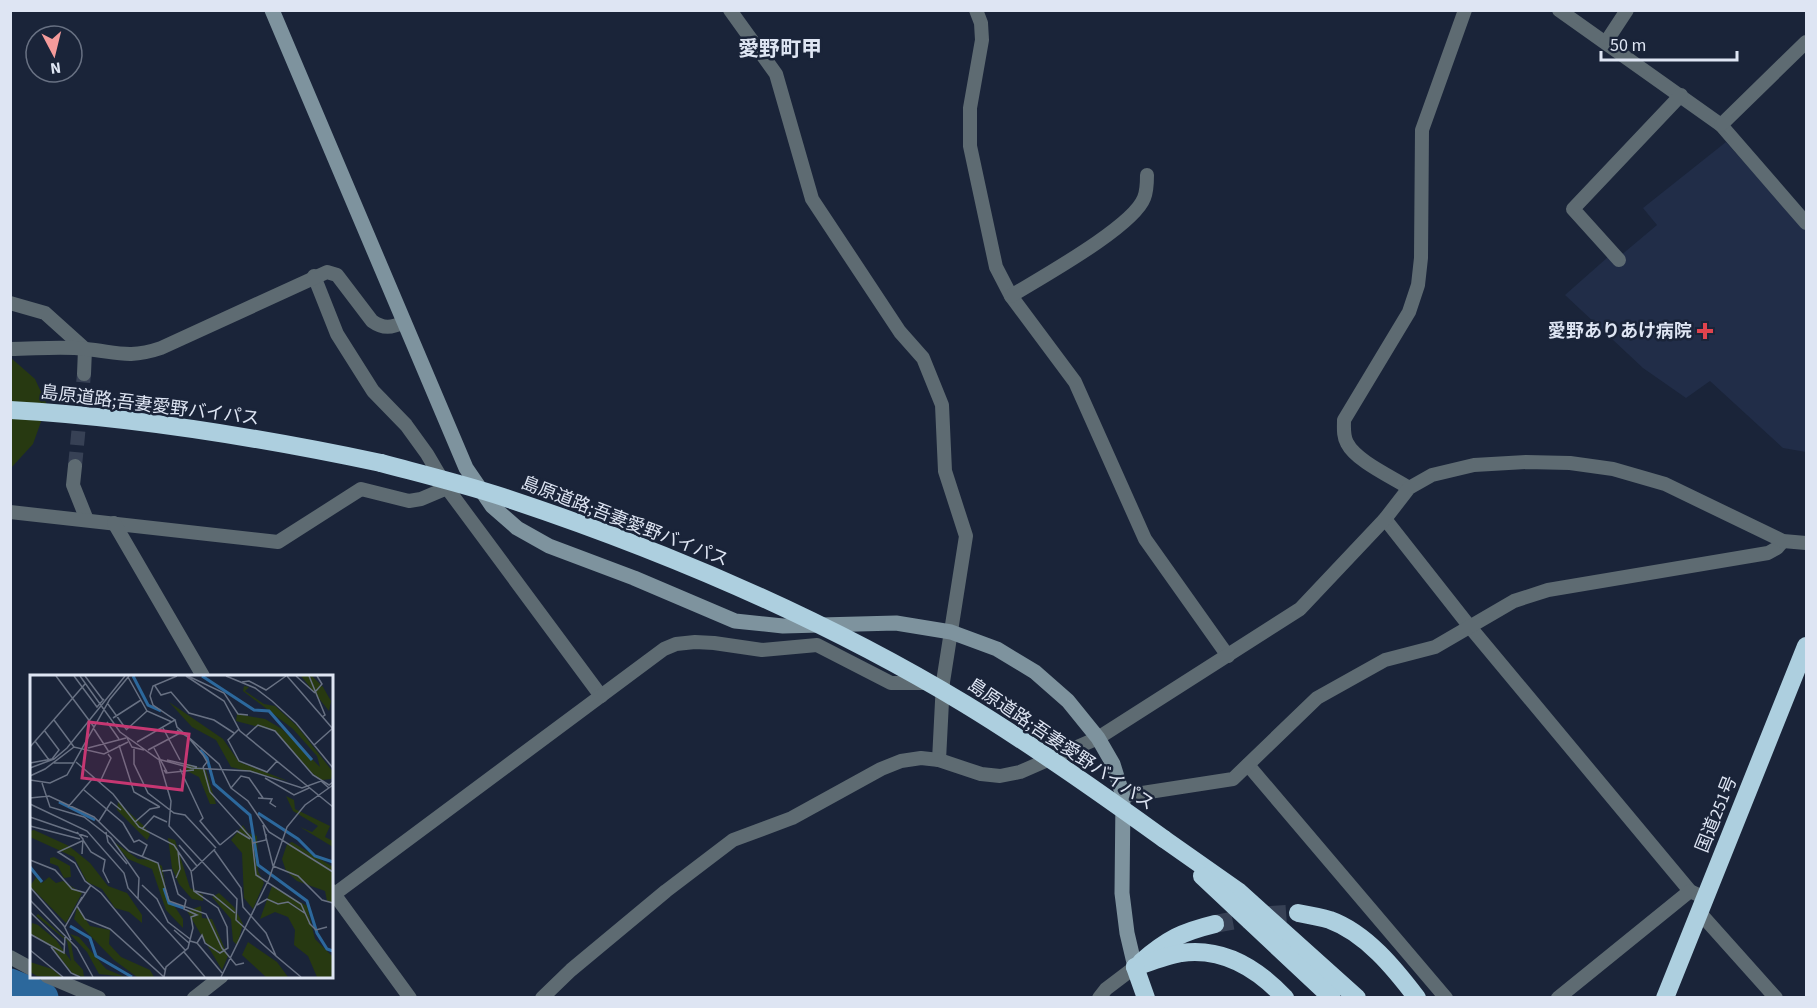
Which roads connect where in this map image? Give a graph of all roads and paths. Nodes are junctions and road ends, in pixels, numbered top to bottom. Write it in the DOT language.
graph roads {
  1 [pos="272,10"];
  2 [pos="730,10"];
  3 [pos="976,10"];
  4 [pos="1465,10"];
  5 [pos="1559,10"];
  6 [pos="1627,10"];
  7 [pos="1606,42"];
  8 [pos="1806,42"];
  9 [pos="1681,95"];
  10 [pos="1721,125"];
  11 [pos="1147,175"];
  12 [pos="1806,223"];
  13 [pos="1619,260"];
  14 [pos="314,276"];
  15 [pos="1011,296"];
  16 [pos="10,303"];
  17 [pos="404,322"];
  18 [pos="10,349"];
  19 [pos="85,349"];
  20 [pos="84,374"];
  21 [pos="10,410"];
  22 [pos="75,466"];
  23 [pos="447,488"];
  24 [pos="1409,488"];
  25 [pos="10,512"];
  26 [pos="1384,519"];
  27 [pos="87,520"];
  28 [pos="114,523"];
  29 [pos="1783,541"];
  30 [pos="1806,543"];
  31 [pos="1470,627"];
  32 [pos="951,632"];
  33 [pos="1806,646"];
  34 [pos="1228,656"];
  35 [pos="202,675"];
  36 [pos="943,682"];
  37 [pos="601,696"];
  38 [pos="1098,738"];
  39 [pos="939,760"];
  40 [pos="1248,765"];
  41 [pos="1123,796"];
  42 [pos="333,893"];
  43 [pos="333,895"];
  44 [pos="1698,900"];
  45 [pos="1298,913"];
  46 [pos="1215,924"];
  47 [pos="1288,945"];
  48 [pos="10,957"];
  49 [pos="1136,967"];
  50 [pos="30,968"];
  51 [pos="52,978"];
  52 [pos="219,978"];
  53 [pos="99,998"];
  54 [pos="194,998"];
  55 [pos="410,998"];
  56 [pos="542,998"];
  57 [pos="1099,998"];
  58 [pos="1146,998"];
  59 [pos="1285,998"];
  60 [pos="1332,998"];
  61 [pos="1357,998"];
  62 [pos="1417,998"];
  63 [pos="1446,998"];
  64 [pos="1558,998"];
  65 [pos="1665,998"];
  66 [pos="1776,998"];
  1 -- 17 [label="street"];
  2 -- 32 [label="street"];
  3 -- 15 [label="street"];
  4 -- 24 [label="street"];
  5 -- 7 [label="street"];
  6 -- 7 [label="street"];
  7 -- 9 [label="street"];
  8 -- 10 [label="street"];
  9 -- 10 [label="street"];
  9 -- 13 [label="street"];
  10 -- 12 [label="street"];
  11 -- 15 [label="street"];
  14 -- 17 [label="street"];
  14 -- 19 [label="street"];
  14 -- 23 [label="street"];
  15 -- 34 [label="street"];
  16 -- 19 [label="street"];
  17 -- 32 [label="street"];
  18 -- 19 [label="street"];
  19 -- 20 [label="street"];
  21 -- 47 [label="highway, 島原道路;吾妻愛野バイパス, bridge"];
  22 -- 27 [label="street"];
  23 -- 28 [label="street"];
  23 -- 37 [label="street"];
  24 -- 26 [label="street"];
  24 -- 29 [label="street"];
  25 -- 27 [label="street"];
  26 -- 31 [label="street"];
  26 -- 34 [label="street"];
  27 -- 28 [label="street"];
  28 -- 35 [label="street"];
  29 -- 30 [label="street"];
  29 -- 31 [label="street"];
  31 -- 40 [label="street"];
  31 -- 44 [label="street"];
  32 -- 36 [label="street"];
  32 -- 38 [label="street"];
  33 -- 44 [label="highway, 国道251号"];
  34 -- 38 [label="street"];
  36 -- 37 [label="street"];
  36 -- 39 [label="street"];
  37 -- 42 [label="street"];
  38 -- 39 [label="street"];
  38 -- 41 [label="street"];
  39 -- 56 [label="street"];
  40 -- 41 [label="street"];
  40 -- 63 [label="street"];
  41 -- 49 [label="street"];
  43 -- 55 [label="street"];
  44 -- 64 [label="street"];
  44 -- 65 [label="highway, 国道251号"];
  44 -- 66 [label="street"];
  45 -- 62 [label="highway"];
  46 -- 49 [label="highway"];
  47 -- 60 [label="highway"];
  47 -- 61 [label="highway"];
  48 -- 50 [label="street"];
  49 -- 57 [label="street"];
  49 -- 58 [label="highway"];
  49 -- 59 [label="highway"];
  51 -- 53 [label="street"];
  52 -- 54 [label="street"];
}
